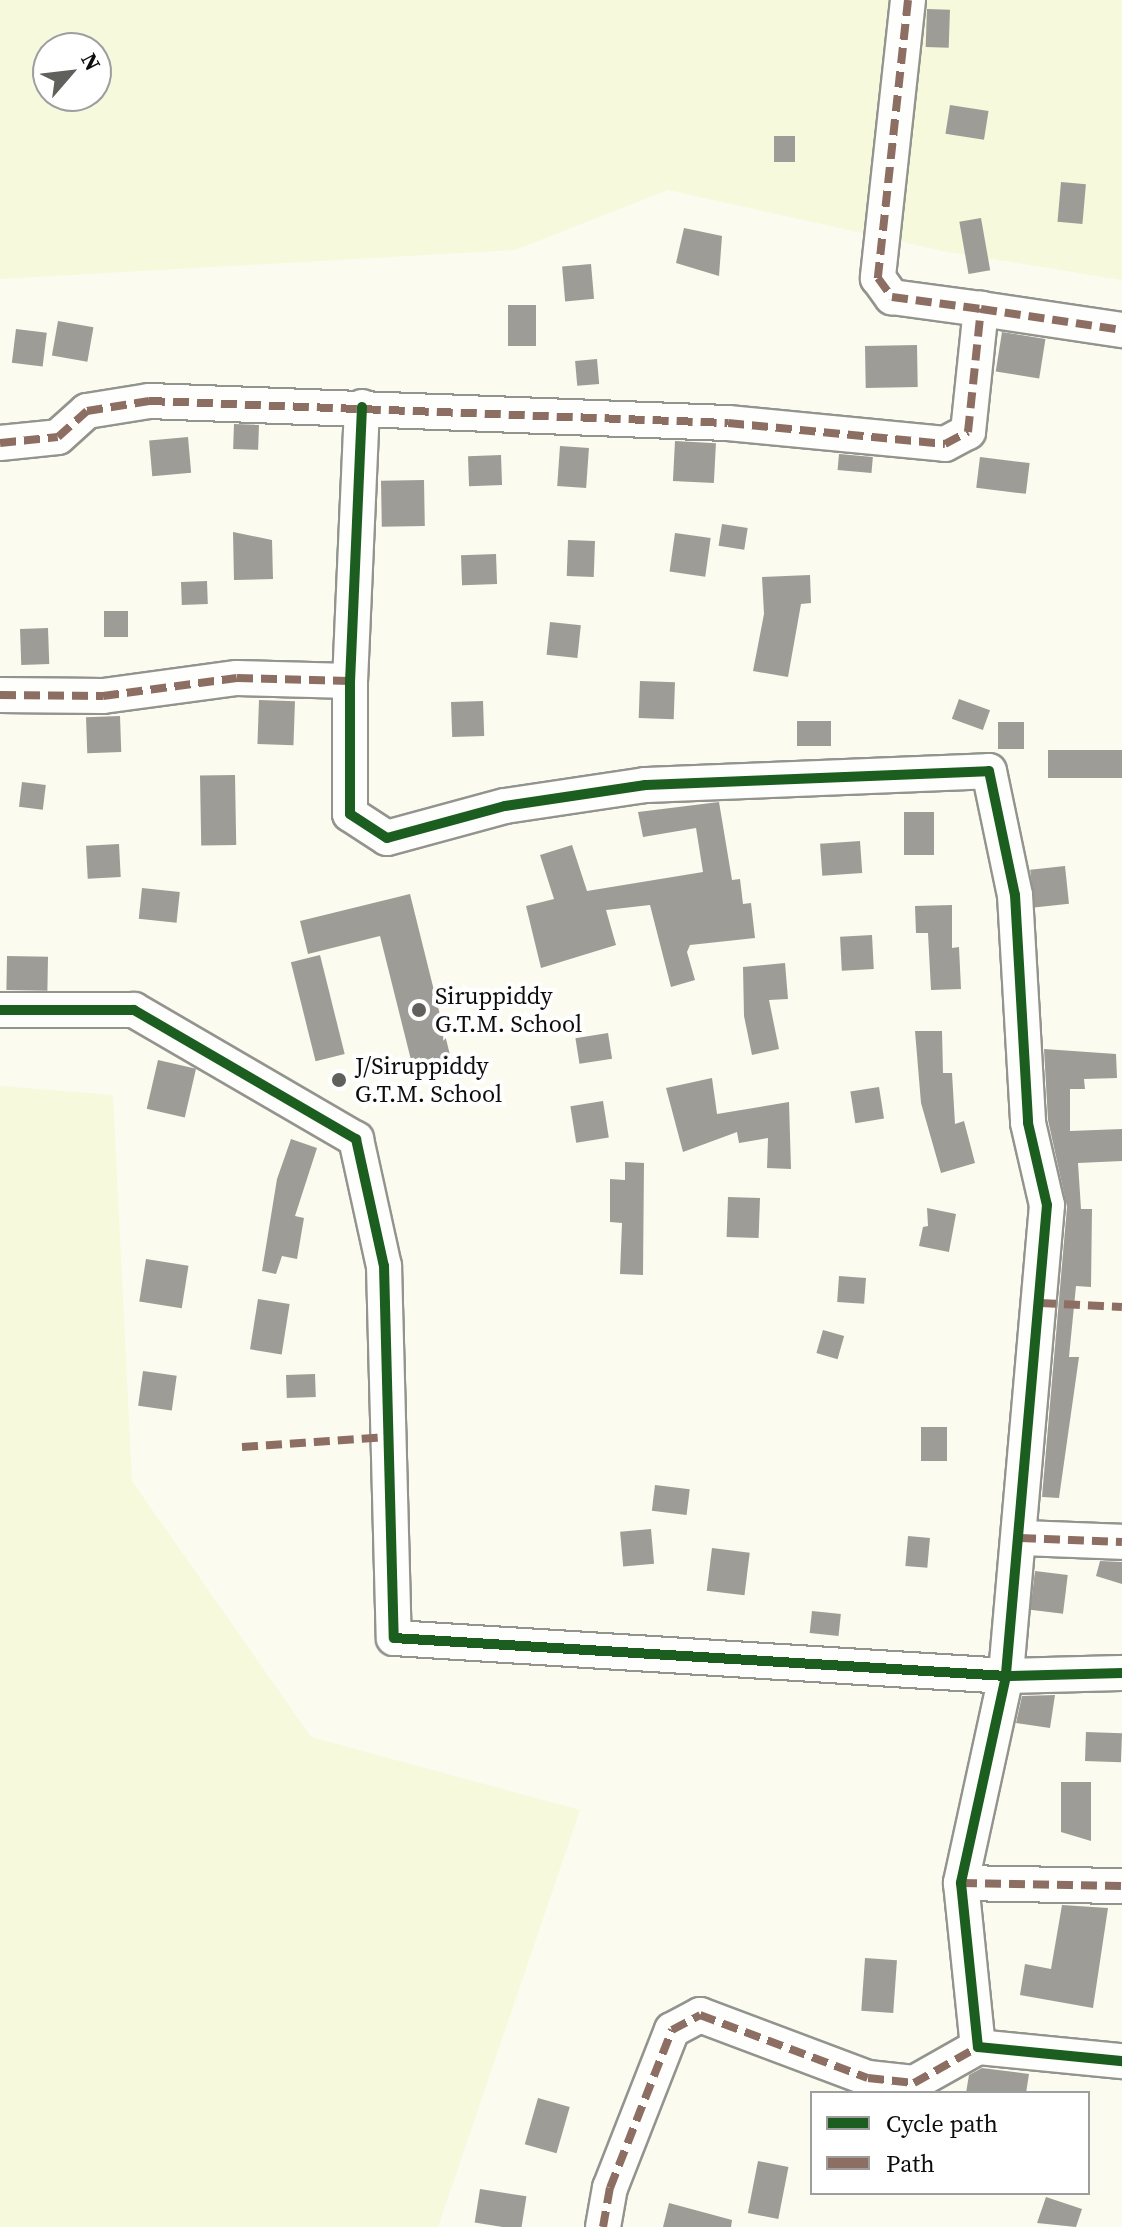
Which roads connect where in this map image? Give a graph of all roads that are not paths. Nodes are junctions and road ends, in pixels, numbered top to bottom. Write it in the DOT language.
graph roads {
  1 [pos="908,0"];
  2 [pos="981,309"];
  3 [pos="1122,330"];
  4 [pos="362,407"];
  5 [pos="0,443"];
  6 [pos="350,681"];
  7 [pos="0,695"];
  8 [pos="0,1010"];
  9 [pos="1020,1538"];
  10 [pos="1122,1542"];
  11 [pos="1122,1673"];
  12 [pos="1006,1676"];
  13 [pos="961,1883"];
  14 [pos="1122,1886"];
  15 [pos="978,2047"];
  16 [pos="1122,2061"];
  17 [pos="603,2227"];
  1 -- 2 [label="street"];
  2 -- 3 [label="street"];
  2 -- 4 [label="street"];
  4 -- 5 [label="street"];
  4 -- 6 [label="street"];
  6 -- 7 [label="street"];
  6 -- 9 [label="street"];
  8 -- 12 [label="street"];
  9 -- 10 [label="street"];
  9 -- 12 [label="street"];
  11 -- 12 [label="street"];
  12 -- 13 [label="street"];
  13 -- 14 [label="street"];
  13 -- 15 [label="street"];
  15 -- 16 [label="street"];
  15 -- 17 [label="street"];
}
